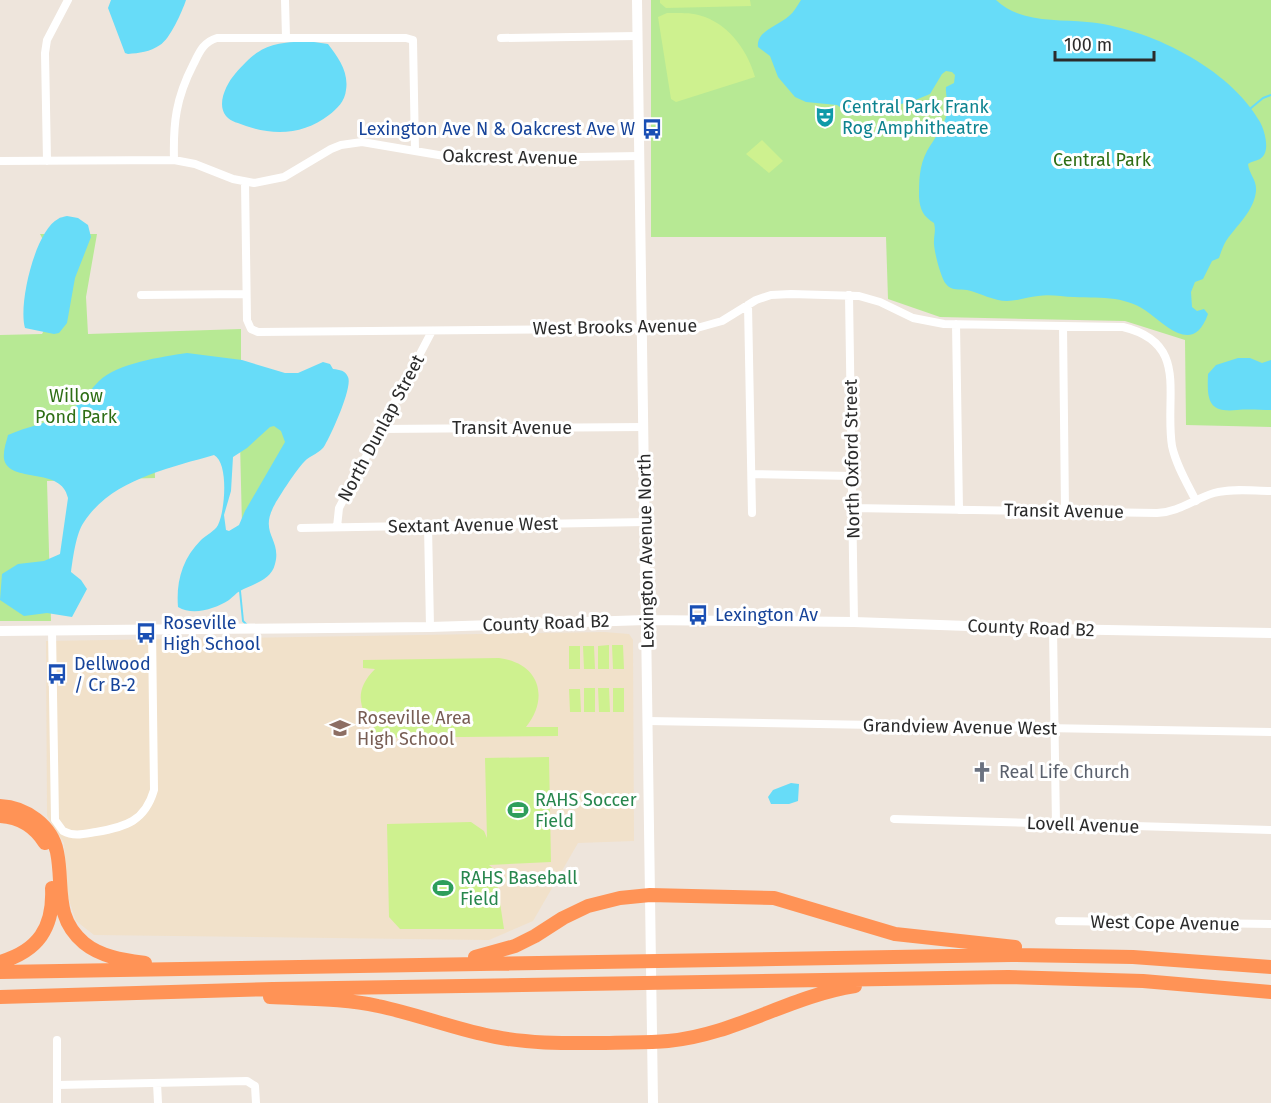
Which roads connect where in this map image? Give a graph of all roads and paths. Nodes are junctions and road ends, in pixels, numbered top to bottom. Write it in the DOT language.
graph roads {
  1 [pos="68,0"];
  2 [pos="285,0"];
  3 [pos="637,0"];
  4 [pos="637,36"];
  5 [pos="286,37"];
  6 [pos="501,38"];
  7 [pos="415,151"];
  8 [pos="639,156"];
  9 [pos="174,160"];
  10 [pos="0,161"];
  11 [pos="47,161"];
  12 [pos="245,182"];
  13 [pos="246,294"];
  14 [pos="141,295"];
  15 [pos="849,295"];
  16 [pos="748,305"];
  17 [pos="956,324"];
  18 [pos="1063,326"];
  19 [pos="642,327"];
  20 [pos="432,331"];
  21 [pos="644,427"];
  22 [pos="380,429"];
  23 [pos="752,474"];
  24 [pos="852,476"];
  25 [pos="1271,491"];
  26 [pos="1196,501"];
  27 [pos="852,508"];
  28 [pos="959,510"];
  29 [pos="1065,511"];
  30 [pos="752,513"];
  31 [pos="645,522"];
  32 [pos="428,526"];
  33 [pos="337,527"];
  34 [pos="301,528"];
  35 [pos="646,620"];
  36 [pos="854,622"];
  37 [pos="430,627"];
  38 [pos="152,629"];
  39 [pos="1053,629"];
  40 [pos="52,630"];
  41 [pos="0,631"];
  42 [pos="1271,633"];
  43 [pos="648,721"];
  44 [pos="1053,728"];
  45 [pos="1271,732"];
  46 [pos="0,806"];
  47 [pos="0,816"];
  48 [pos="894,819"];
  49 [pos="1056,825"];
  50 [pos="1271,830"];
  51 [pos="650,895"];
  52 [pos="1059,921"];
  53 [pos="1271,924"];
  54 [pos="1103,956"];
  55 [pos="0,962"];
  56 [pos="413,964"];
  57 [pos="1271,967"];
  58 [pos="192,969"];
  59 [pos="0,972"];
  60 [pos="940,978"];
  61 [pos="183,992"];
  62 [pos="1271,992"];
  63 [pos="0,997"];
  64 [pos="57,1040"];
  65 [pos="651,1042"];
  66 [pos="157,1083"];
  67 [pos="57,1085"];
  68 [pos="57,1103"];
  69 [pos="158,1103"];
  70 [pos="256,1103"];
  71 [pos="653,1103"];
  1 -- 11 [label="street"];
  2 -- 5 [label="street"];
  3 -- 4 [label="street, Lexington Avenue North"];
  4 -- 6 [label="street"];
  4 -- 8 [label="street, Lexington Avenue North"];
  5 -- 7 [label="street"];
  5 -- 9 [label="street"];
  7 -- 8 [label="street, Oakcrest Avenue"];
  7 -- 12 [label="street, Oakcrest Avenue"];
  8 -- 19 [label="street, Lexington Avenue North"];
  9 -- 11 [label="street, Oakcrest Avenue"];
  9 -- 12 [label="street, Oakcrest Avenue"];
  10 -- 11 [label="street, Oakcrest Avenue"];
  12 -- 13 [label="street"];
  13 -- 14 [label="street"];
  13 -- 20 [label="street, West Brooks Avenue"];
  15 -- 16 [label="street, West Brooks Avenue"];
  15 -- 17 [label="street, West Brooks Avenue"];
  15 -- 24 [label="street, North Oxford Street"];
  16 -- 19 [label="street, West Brooks Avenue"];
  16 -- 23 [label="street"];
  17 -- 18 [label="street, West Brooks Avenue"];
  17 -- 28 [label="street"];
  18 -- 26 [label="street, West Brooks Avenue"];
  18 -- 29 [label="street"];
  19 -- 20 [label="street, West Brooks Avenue"];
  19 -- 21 [label="street, Lexington Avenue North"];
  20 -- 22 [label="street, North Dunlap Street"];
  21 -- 22 [label="street, Transit Avenue"];
  21 -- 31 [label="street, Lexington Avenue North"];
  22 -- 33 [label="street, North Dunlap Street"];
  23 -- 24 [label="street"];
  23 -- 30 [label="street"];
  24 -- 27 [label="street, North Oxford Street"];
  25 -- 26 [label="street, Transit Avenue"];
  26 -- 29 [label="street, Transit Avenue"];
  27 -- 28 [label="street, Transit Avenue"];
  27 -- 36 [label="street, North Oxford Street"];
  28 -- 29 [label="street, Transit Avenue"];
  31 -- 32 [label="street, Sextant Avenue West"];
  31 -- 35 [label="street, Lexington Avenue North"];
  32 -- 33 [label="street, Sextant Avenue West"];
  32 -- 37 [label="street"];
  33 -- 34 [label="street, Sextant Avenue West"];
  35 -- 36 [label="street, County Road B2"];
  35 -- 37 [label="street, County Road B2"];
  35 -- 43 [label="street, Lexington Avenue North"];
  36 -- 39 [label="street, County Road B2"];
  37 -- 38 [label="street, County Road B2"];
  38 -- 40 [label="street, County Road B2"];
  38 -- 40 [label="street"];
  39 -- 42 [label="street, County Road B2"];
  39 -- 44 [label="street"];
  40 -- 41 [label="street, County Road B2"];
  43 -- 44 [label="street, Grandview Avenue West"];
  43 -- 51 [label="street, Lexington Avenue North"];
  44 -- 45 [label="street, Grandview Avenue West"];
  44 -- 49 [label="street"];
  46 -- 58 [label="highway"];
  47 -- 55 [label="highway"];
  48 -- 49 [label="street, Lovell Avenue"];
  49 -- 50 [label="street, Lovell Avenue"];
  51 -- 54 [label="highway"];
  51 -- 56 [label="highway"];
  51 -- 65 [label="street, Lexington Avenue North"];
  52 -- 53 [label="street, West Cope Avenue"];
  54 -- 56 [label="highway"];
  54 -- 57 [label="highway"];
  56 -- 58 [label="highway"];
  58 -- 59 [label="highway"];
  60 -- 61 [label="highway"];
  60 -- 62 [label="highway"];
  60 -- 65 [label="highway"];
  61 -- 63 [label="highway"];
  61 -- 65 [label="highway"];
  64 -- 67 [label="street"];
  65 -- 71 [label="street, Lexington Avenue North"];
  66 -- 67 [label="street"];
  66 -- 69 [label="street"];
  66 -- 70 [label="street"];
  67 -- 68 [label="street"];
}
